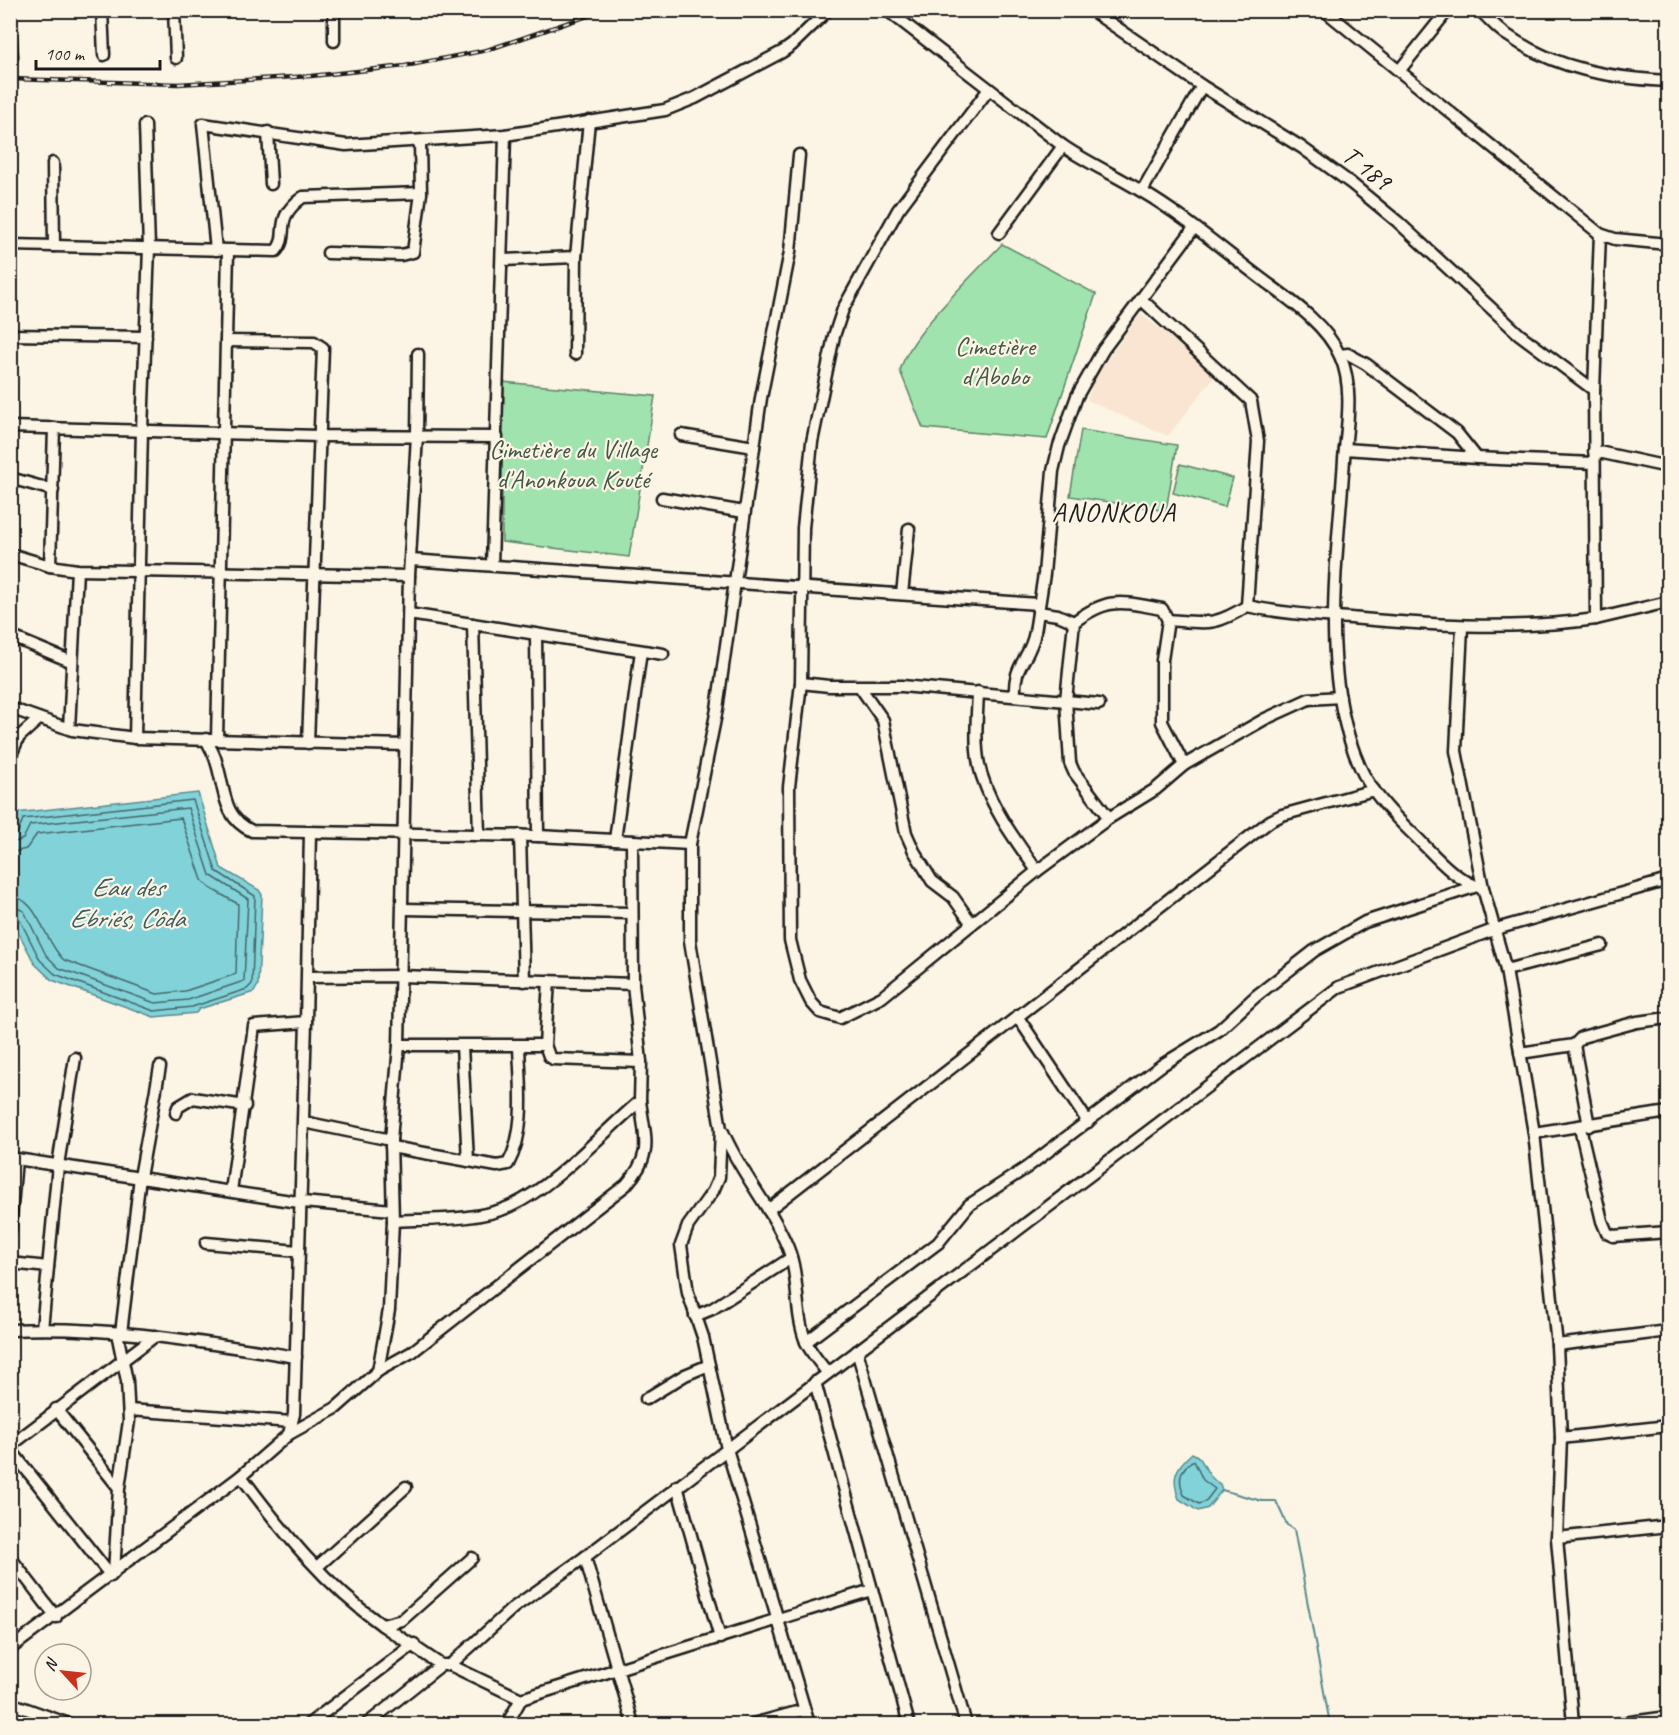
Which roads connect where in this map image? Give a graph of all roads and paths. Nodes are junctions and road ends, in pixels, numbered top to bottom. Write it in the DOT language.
graph roads {
  1 [pos="102,10"];
  2 [pos="174,10"];
  3 [pos="334,10"];
  4 [pos="828,10"];
  5 [pos="887,10"];
  6 [pos="1091,10"];
  7 [pos="1324,10"];
  8 [pos="1448,10"];
  9 [pos="1479,10"];
  10 [pos="10,28"];
  11 [pos="334,41"];
  12 [pos="104,55"];
  13 [pos="12,57"];
  14 [pos="176,58"];
  15 [pos="1399,71"];
  16 [pos="1668,81"];
  17 [pos="1202,86"];
  18 [pos="989,89"];
  19 [pos="589,121"];
  20 [pos="146,125"];
  21 [pos="268,132"];
  22 [pos="505,135"];
  23 [pos="420,142"];
  24 [pos="1063,146"];
  25 [pos="799,155"];
  26 [pos="53,163"];
  27 [pos="271,184"];
  28 [pos="1142,191"];
  29 [pos="421,193"];
  30 [pos="1194,228"];
  31 [pos="999,234"];
  32 [pos="1600,234"];
  33 [pos="1668,244"];
  34 [pos="10,245"];
  35 [pos="54,246"];
  36 [pos="149,248"];
  37 [pos="216,250"];
  38 [pos="228,251"];
  39 [pos="328,253"];
  40 [pos="576,257"];
  41 [pos="503,260"];
  42 [pos="1141,299"];
  43 [pos="10,335"];
  44 [pos="146,337"];
  45 [pos="226,341"];
  46 [pos="418,354"];
  47 [pos="575,354"];
  48 [pos="1340,355"];
  49 [pos="1594,390"];
  50 [pos="10,427"];
  51 [pos="54,428"];
  52 [pos="142,430"];
  53 [pos="225,434"];
  54 [pos="417,435"];
  55 [pos="681,435"];
  56 [pos="319,436"];
  57 [pos="496,437"];
  58 [pos="754,447"];
  59 [pos="1345,449"];
  60 [pos="1594,451"];
  61 [pos="1477,458"];
  62 [pos="1594,463"];
  63 [pos="1668,467"];
  64 [pos="10,478"];
  65 [pos="53,490"];
  66 [pos="662,498"];
  67 [pos="744,512"];
  68 [pos="909,529"];
  69 [pos="10,554"];
  70 [pos="411,560"];
  71 [pos="492,565"];
  72 [pos="50,566"];
  73 [pos="77,570"];
  74 [pos="139,572"];
  75 [pos="220,574"];
  76 [pos="314,576"];
  77 [pos="410,576"];
  78 [pos="733,582"];
  79 [pos="803,587"];
  80 [pos="902,594"];
  81 [pos="1668,602"];
  82 [pos="1247,606"];
  83 [pos="1038,608"];
  84 [pos="408,614"];
  85 [pos="1334,617"];
  86 [pos="1596,619"];
  87 [pos="1168,620"];
  88 [pos="1074,622"];
  89 [pos="473,624"];
  90 [pos="1462,627"];
  91 [pos="536,634"];
  92 [pos="10,636"];
  93 [pos="641,651"];
  94 [pos="663,654"];
  95 [pos="70,661"];
  96 [pos="801,683"];
  97 [pos="860,687"];
  98 [pos="978,692"];
  99 [pos="1015,695"];
  100 [pos="1340,697"];
  101 [pos="1066,700"];
  102 [pos="1098,704"];
  103 [pos="10,708"];
  104 [pos="39,719"];
  105 [pos="69,729"];
  106 [pos="135,738"];
  107 [pos="212,739"];
  108 [pos="308,743"];
  109 [pos="405,745"];
  110 [pos="10,756"];
  111 [pos="1184,765"];
  112 [pos="1374,790"];
  113 [pos="1109,818"];
  114 [pos="310,833"];
  115 [pos="404,833"];
  116 [pos="479,835"];
  117 [pos="520,835"];
  118 [pos="538,836"];
  119 [pos="615,840"];
  120 [pos="632,841"];
  121 [pos="690,844"];
  122 [pos="1037,871"];
  123 [pos="1668,880"];
  124 [pos="1480,887"];
  125 [pos="403,909"];
  126 [pos="522,911"];
  127 [pos="632,913"];
  128 [pos="972,924"];
  129 [pos="1496,929"];
  130 [pos="1602,945"];
  131 [pos="1506,970"];
  132 [pos="308,976"];
  133 [pos="401,976"];
  134 [pos="524,981"];
  135 [pos="549,981"];
  136 [pos="633,984"];
  137 [pos="1017,1016"];
  138 [pos="1668,1018"];
  139 [pos="306,1022"];
  140 [pos="399,1045"];
  141 [pos="545,1045"];
  142 [pos="1574,1045"];
  143 [pos="462,1046"];
  144 [pos="519,1046"];
  145 [pos="1520,1053"];
  146 [pos="75,1058"];
  147 [pos="641,1062"];
  148 [pos="160,1067"];
  149 [pos="640,1101"];
  150 [pos="244,1106"];
  151 [pos="1668,1112"];
  152 [pos="176,1113"];
  153 [pos="304,1122"];
  154 [pos="1088,1122"];
  155 [pos="1585,1127"];
  156 [pos="721,1129"];
  157 [pos="1534,1133"];
  158 [pos="391,1143"];
  159 [pos="13,1158"];
  160 [pos="468,1161"];
  161 [pos="58,1165"];
  162 [pos="140,1177"];
  163 [pos="231,1191"];
  164 [pos="300,1203"];
  165 [pos="768,1210"];
  166 [pos="392,1215"];
  167 [pos="10,1230"];
  168 [pos="1668,1232"];
  169 [pos="206,1243"];
  170 [pos="298,1251"];
  171 [pos="791,1258"];
  172 [pos="10,1263"];
  173 [pos="48,1267"];
  174 [pos="696,1316"];
  175 [pos="42,1329"];
  176 [pos="10,1330"];
  177 [pos="1668,1331"];
  178 [pos="119,1333"];
  179 [pos="155,1335"];
  180 [pos="806,1342"];
  181 [pos="1557,1345"];
  182 [pos="857,1351"];
  183 [pos="296,1357"];
  184 [pos="122,1362"];
  185 [pos="709,1365"];
  186 [pos="378,1371"];
  187 [pos="827,1372"];
  188 [pos="815,1382"];
  189 [pos="646,1399"];
  190 [pos="56,1409"];
  191 [pos="129,1410"];
  192 [pos="292,1422"];
  193 [pos="1668,1426"];
  194 [pos="289,1434"];
  195 [pos="1561,1438"];
  196 [pos="10,1447"];
  197 [pos="727,1449"];
  198 [pos="241,1476"];
  199 [pos="677,1486"];
  200 [pos="406,1487"];
  201 [pos="119,1488"];
  202 [pos="1668,1526"];
  203 [pos="1557,1538"];
  204 [pos="10,1557"];
  205 [pos="585,1557"];
  206 [pos="472,1558"];
  207 [pos="317,1567"];
  208 [pos="112,1574"];
  209 [pos="872,1590"];
  210 [pos="56,1617"];
  211 [pos="778,1619"];
  212 [pos="382,1625"];
  213 [pos="720,1638"];
  214 [pos="414,1644"];
  215 [pos="10,1649"];
  216 [pos="446,1665"];
  217 [pos="617,1670"];
  218 [pos="521,1699"];
  219 [pos="10,1703"];
  220 [pos="804,1710"];
  221 [pos="1668,1717"];
  222 [pos="69,1725"];
  223 [pos="309,1725"];
  224 [pos="367,1725"];
  225 [pos="507,1725"];
  226 [pos="633,1725"];
  227 [pos="753,1725"];
  228 [pos="809,1725"];
  229 [pos="909,1725"];
  230 [pos="966,1725"];
  231 [pos="1573,1725"];
  232 [pos="1616,1725"];
  1 -- 12 [label="street"];
  2 -- 14 [label="street"];
  3 -- 11 [label="street"];
  4 -- 19 [label="street"];
  5 -- 18 [label="street"];
  6 -- 17 [label="street, T 189"];
  7 -- 15 [label="street"];
  8 -- 15 [label="street"];
  9 -- 16 [label="street"];
  10 -- 13 [label="street"];
  15 -- 32 [label="street"];
  17 -- 28 [label="street"];
  17 -- 49 [label="street, T 189"];
  18 -- 24 [label="street"];
  18 -- 79 [label="street"];
  19 -- 22 [label="street"];
  19 -- 40 [label="street"];
  20 -- 36 [label="street"];
  21 -- 23 [label="street"];
  21 -- 27 [label="street"];
  21 -- 37 [label="street"];
  22 -- 23 [label="street"];
  22 -- 41 [label="street"];
  23 -- 29 [label="street"];
  24 -- 28 [label="street"];
  24 -- 31 [label="street"];
  25 -- 58 [label="street"];
  26 -- 35 [label="street"];
  28 -- 30 [label="street"];
  29 -- 38 [label="street"];
  29 -- 39 [label="street"];
  30 -- 42 [label="street"];
  30 -- 48 [label="street"];
  32 -- 33 [label="street"];
  32 -- 49 [label="street"];
  34 -- 35 [label="street"];
  35 -- 36 [label="street"];
  36 -- 37 [label="street"];
  36 -- 44 [label="street"];
  37 -- 38 [label="street"];
  38 -- 45 [label="street"];
  40 -- 41 [label="street"];
  40 -- 47 [label="street"];
  41 -- 57 [label="street"];
  42 -- 82 [label="street"];
  42 -- 83 [label="street"];
  43 -- 44 [label="street"];
  44 -- 52 [label="street"];
  45 -- 53 [label="street"];
  45 -- 56 [label="street"];
  46 -- 54 [label="street"];
  48 -- 59 [label="street"];
  48 -- 61 [label="street"];
  49 -- 60 [label="street"];
  50 -- 51 [label="street"];
  51 -- 52 [label="street"];
  51 -- 65 [label="street"];
  52 -- 53 [label="street"];
  52 -- 74 [label="street"];
  53 -- 56 [label="street"];
  53 -- 75 [label="street"];
  54 -- 56 [label="street"];
  54 -- 57 [label="street"];
  54 -- 70 [label="street"];
  55 -- 58 [label="street"];
  56 -- 76 [label="street"];
  57 -- 71 [label="street"];
  58 -- 67 [label="street"];
  59 -- 61 [label="street"];
  59 -- 85 [label="street"];
  60 -- 62 [label="street"];
  60 -- 63 [label="street"];
  61 -- 62 [label="street"];
  62 -- 86 [label="street"];
  64 -- 65 [label="street"];
  65 -- 72 [label="street"];
  66 -- 67 [label="street"];
  67 -- 78 [label="street"];
  68 -- 80 [label="street"];
  69 -- 72 [label="street"];
  70 -- 71 [label="street"];
  70 -- 77 [label="street"];
  71 -- 78 [label="street"];
  72 -- 73 [label="street"];
  73 -- 74 [label="street"];
  73 -- 95 [label="street"];
  74 -- 75 [label="street"];
  74 -- 106 [label="street"];
  75 -- 76 [label="street"];
  75 -- 107 [label="street"];
  76 -- 77 [label="street"];
  76 -- 108 [label="street"];
  77 -- 84 [label="street"];
  78 -- 79 [label="street"];
  78 -- 121 [label="street"];
  79 -- 80 [label="street"];
  79 -- 96 [label="street"];
  80 -- 83 [label="street"];
  81 -- 86 [label="street"];
  82 -- 85 [label="street"];
  82 -- 87 [label="street"];
  83 -- 88 [label="street"];
  83 -- 99 [label="street"];
  84 -- 89 [label="street"];
  84 -- 109 [label="street"];
  85 -- 90 [label="street"];
  85 -- 100 [label="street"];
  86 -- 90 [label="street"];
  87 -- 88 [label="street"];
  87 -- 111 [label="street"];
  88 -- 101 [label="street"];
  89 -- 91 [label="street"];
  89 -- 116 [label="street"];
  90 -- 124 [label="street"];
  91 -- 93 [label="street"];
  91 -- 118 [label="street"];
  92 -- 95 [label="street"];
  93 -- 94 [label="street"];
  93 -- 119 [label="street"];
  95 -- 105 [label="street"];
  96 -- 97 [label="street"];
  96 -- 128 [label="street"];
  97 -- 98 [label="street"];
  97 -- 128 [label="street"];
  98 -- 99 [label="street"];
  98 -- 122 [label="street"];
  99 -- 101 [label="street"];
  100 -- 111 [label="street"];
  100 -- 112 [label="street"];
  101 -- 102 [label="street"];
  101 -- 113 [label="street"];
  103 -- 104 [label="street"];
  104 -- 105 [label="street"];
  104 -- 110 [label="street"];
  105 -- 106 [label="street"];
  106 -- 107 [label="street"];
  107 -- 108 [label="street"];
  107 -- 114 [label="street"];
  108 -- 109 [label="street"];
  109 -- 115 [label="street"];
  111 -- 113 [label="street"];
  112 -- 124 [label="street"];
  112 -- 137 [label="street"];
  113 -- 122 [label="street"];
  114 -- 115 [label="street"];
  114 -- 132 [label="street"];
  115 -- 116 [label="street"];
  115 -- 125 [label="street"];
  116 -- 117 [label="street"];
  117 -- 118 [label="street"];
  117 -- 126 [label="street"];
  118 -- 119 [label="street"];
  119 -- 120 [label="street"];
  120 -- 121 [label="street"];
  120 -- 127 [label="street"];
  121 -- 156 [label="street"];
  122 -- 128 [label="street"];
  123 -- 129 [label="street"];
  124 -- 129 [label="street"];
  124 -- 154 [label="street"];
  125 -- 126 [label="street"];
  125 -- 133 [label="street"];
  126 -- 127 [label="street"];
  126 -- 134 [label="street"];
  127 -- 136 [label="street"];
  129 -- 131 [label="street"];
  129 -- 182 [label="street"];
  130 -- 131 [label="street"];
  131 -- 145 [label="street"];
  132 -- 133 [label="street"];
  132 -- 139 [label="street"];
  133 -- 134 [label="street"];
  133 -- 140 [label="street"];
  134 -- 135 [label="street"];
  135 -- 136 [label="street"];
  135 -- 141 [label="street"];
  136 -- 147 [label="street"];
  137 -- 154 [label="street"];
  137 -- 165 [label="street"];
  138 -- 142 [label="street"];
  139 -- 150 [label="street"];
  139 -- 153 [label="street"];
  140 -- 143 [label="street"];
  140 -- 158 [label="street"];
  141 -- 144 [label="street"];
  141 -- 147 [label="street"];
  142 -- 145 [label="street"];
  142 -- 155 [label="street"];
  143 -- 144 [label="street"];
  143 -- 160 [label="street"];
  144 -- 160 [label="street"];
  145 -- 157 [label="street"];
  146 -- 161 [label="street"];
  147 -- 149 [label="street"];
  148 -- 162 [label="street"];
  149 -- 166 [label="street"];
  149 -- 186 [label="street"];
  150 -- 152 [label="street"];
  150 -- 163 [label="street"];
  151 -- 155 [label="street"];
  153 -- 158 [label="street"];
  153 -- 164 [label="street"];
  154 -- 180 [label="street"];
  155 -- 157 [label="street"];
  155 -- 168 [label="street"];
  156 -- 165 [label="street"];
  156 -- 174 [label="street"];
  157 -- 181 [label="street"];
  158 -- 160 [label="street"];
  158 -- 166 [label="street"];
  159 -- 161 [label="street"];
  159 -- 167 [label="street"];
  161 -- 162 [label="street"];
  161 -- 173 [label="street"];
  162 -- 163 [label="street"];
  162 -- 178 [label="street"];
  163 -- 164 [label="street"];
  164 -- 166 [label="street"];
  164 -- 170 [label="street"];
  165 -- 171 [label="street"];
  166 -- 186 [label="street"];
  169 -- 170 [label="street"];
  170 -- 183 [label="street"];
  171 -- 174 [label="street"];
  171 -- 180 [label="street"];
  172 -- 173 [label="street"];
  173 -- 175 [label="street"];
  174 -- 185 [label="street"];
  175 -- 176 [label="street"];
  175 -- 178 [label="street"];
  177 -- 181 [label="street"];
  178 -- 179 [label="street"];
  178 -- 184 [label="street"];
  179 -- 183 [label="street"];
  179 -- 184 [label="street"];
  180 -- 187 [label="street"];
  181 -- 195 [label="street"];
  182 -- 187 [label="street"];
  182 -- 230 [label="street"];
  183 -- 192 [label="street"];
  184 -- 190 [label="street"];
  184 -- 191 [label="street"];
  185 -- 189 [label="street"];
  185 -- 197 [label="street"];
  186 -- 194 [label="street"];
  187 -- 188 [label="street"];
  188 -- 197 [label="street"];
  188 -- 209 [label="street"];
  190 -- 196 [label="street"];
  190 -- 201 [label="street"];
  191 -- 192 [label="street"];
  191 -- 201 [label="street"];
  192 -- 194 [label="street"];
  193 -- 195 [label="street"];
  194 -- 198 [label="street"];
  195 -- 203 [label="street"];
  196 -- 208 [label="street"];
  197 -- 199 [label="street"];
  197 -- 211 [label="street"];
  198 -- 207 [label="street"];
  198 -- 208 [label="street"];
  199 -- 205 [label="street"];
  199 -- 213 [label="street"];
  200 -- 207 [label="street"];
  201 -- 208 [label="street"];
  202 -- 203 [label="street"];
  203 -- 231 [label="street"];
  204 -- 210 [label="street"];
  205 -- 216 [label="street"];
  205 -- 217 [label="street"];
  206 -- 212 [label="street"];
  207 -- 212 [label="street"];
  208 -- 210 [label="street"];
  209 -- 211 [label="street"];
  209 -- 229 [label="street"];
  210 -- 215 [label="street"];
  211 -- 213 [label="street"];
  211 -- 220 [label="street"];
  212 -- 214 [label="street"];
  213 -- 217 [label="street"];
  214 -- 216 [label="street"];
  214 -- 223 [label="street"];
  216 -- 218 [label="street"];
  216 -- 224 [label="street"];
  217 -- 218 [label="street"];
  217 -- 226 [label="street"];
  218 -- 225 [label="street"];
  219 -- 222 [label="street"];
  220 -- 227 [label="street"];
  220 -- 228 [label="street"];
  221 -- 232 [label="street"];
}
